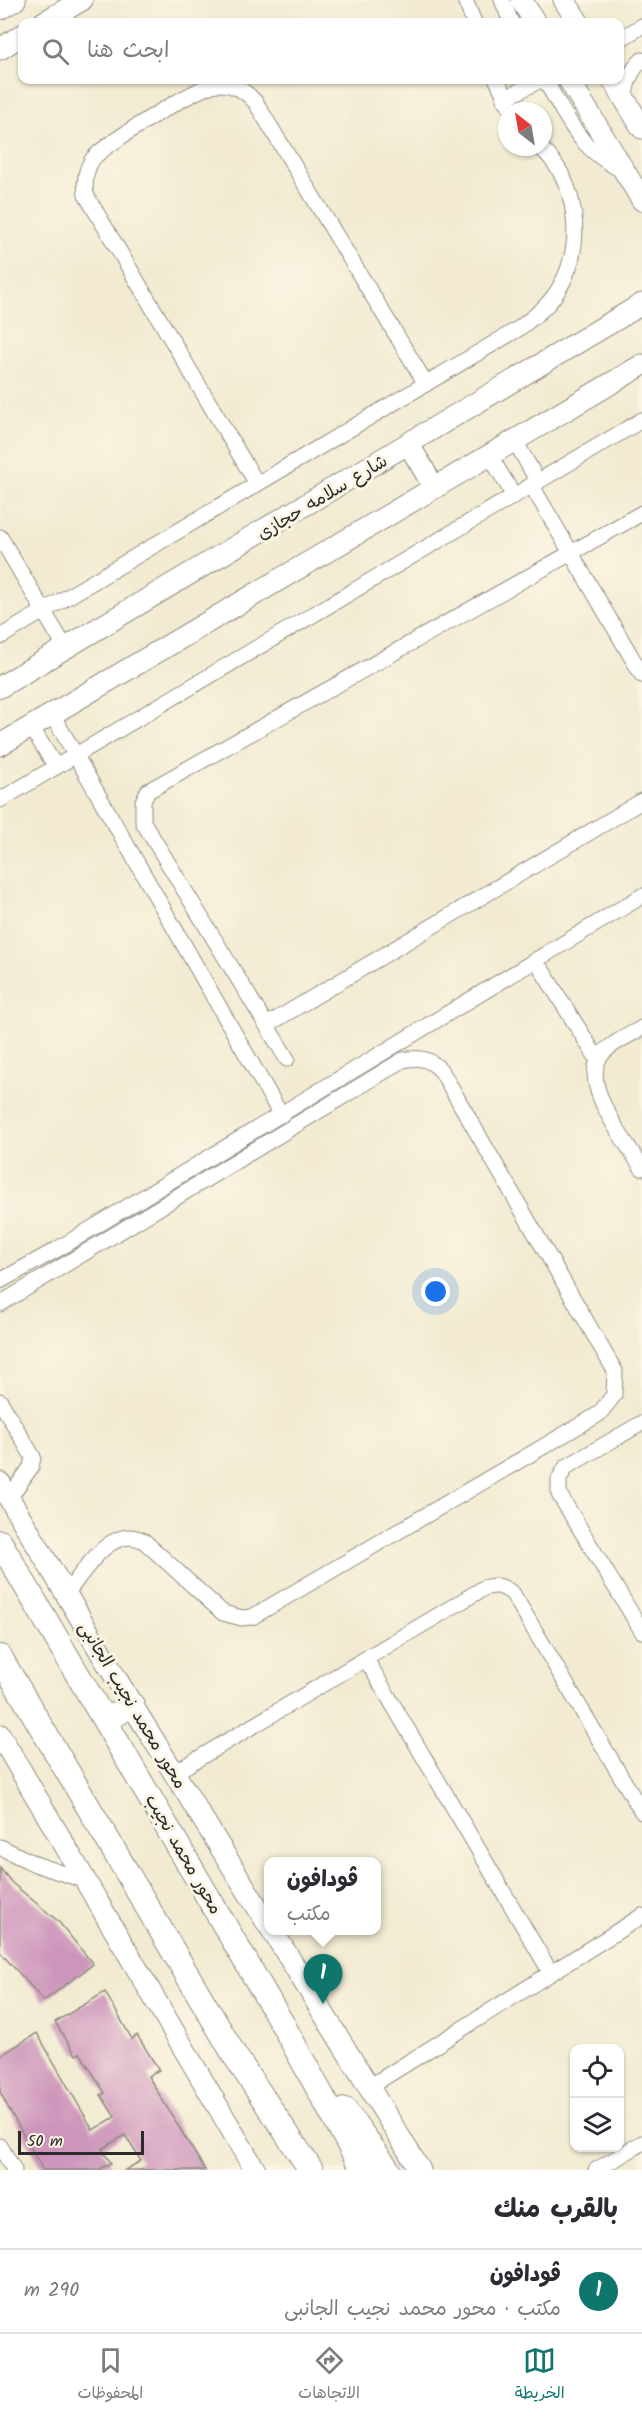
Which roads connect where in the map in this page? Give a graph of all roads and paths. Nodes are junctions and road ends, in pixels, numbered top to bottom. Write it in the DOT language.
graph roads {
  1 [pos="15,0"];
  2 [pos="82,0"];
  3 [pos="465,0"];
  4 [pos="502,0"];
  5 [pos="521,0"];
  6 [pos="564,0"];
  7 [pos="0,9"];
  8 [pos="51,18"];
  9 [pos="472,18"];
  10 [pos="509,18"];
  11 [pos="532,18"];
  12 [pos="575,18"];
  13 [pos="642,26"];
  14 [pos="624,37"];
  15 [pos="18,38"];
  16 [pos="0,49"];
  17 [pos="642,60"];
  18 [pos="499,84"];
  19 [pos="535,84"];
  20 [pos="547,84"];
  21 [pos="571,84"];
  22 [pos="615,84"];
  23 [pos="624,98"];
  24 [pos="507,102"];
  25 [pos="512,102"];
  26 [pos="642,128"];
  27 [pos="548,156"];
  28 [pos="625,171"];
  29 [pos="642,200"];
  30 [pos="642,304"];
  31 [pos="642,365"];
  32 [pos="426,384"];
  33 [pos="642,420"];
  34 [pos="514,439"];
  35 [pos="409,445"];
  36 [pos="489,454"];
  37 [pos="257,484"];
  38 [pos="535,484"];
  39 [pos="434,487"];
  40 [pos="514,496"];
  41 [pos="642,513"];
  42 [pos="0,537"];
  43 [pos="571,552"];
  44 [pos="44,611"];
  45 [pos="0,637"];
  46 [pos="66,649"];
  47 [pos="642,675"];
  48 [pos="0,687"];
  49 [pos="52,714"];
  50 [pos="31,727"];
  51 [pos="0,745"];
  52 [pos="76,755"];
  53 [pos="56,767"];
  54 [pos="0,800"];
  55 [pos="642,801"];
  56 [pos="642,896"];
  57 [pos="542,970"];
  58 [pos="267,1025"];
  59 [pos="642,1028"];
  60 [pos="287,1059"];
  61 [pos="598,1060"];
  62 [pos="281,1115"];
  63 [pos="642,1168"];
  64 [pos="0,1281"];
  65 [pos="0,1304"];
  66 [pos="0,1401"];
  67 [pos="642,1423"];
  68 [pos="5,1490"];
  69 [pos="0,1542"];
  70 [pos="66,1594"];
  71 [pos="642,1631"];
  72 [pos="366,1659"];
  73 [pos="1,1661"];
  74 [pos="132,1705"];
  75 [pos="106,1720"];
  76 [pos="0,1735"];
  77 [pos="174,1773"];
  78 [pos="642,1812"];
  79 [pos="0,1847"];
  80 [pos="86,1881"];
  81 [pos="642,1916"];
  82 [pos="264,1918"];
  83 [pos="275,1935"];
  84 [pos="551,1973"];
  85 [pos="284,2025"];
  86 [pos="235,2056"];
  87 [pos="369,2087"];
  88 [pos="642,2143"];
  89 [pos="0,2146"];
  90 [pos="14,2170"];
  91 [pos="255,2170"];
  92 [pos="290,2170"];
  93 [pos="311,2170"];
  94 [pos="363,2170"];
  95 [pos="388,2170"];
  96 [pos="420,2170"];
  97 [pos="596,2170"];
  1 -- 7 [label="street"];
  2 -- 8 [label="street"];
  3 -- 9 [label="street"];
  4 -- 10 [label="street"];
  5 -- 11 [label="street"];
  6 -- 12 [label="street"];
  13 -- 14 [label="street"];
  15 -- 16 [label="street"];
  17 -- 23 [label="street"];
  18 -- 24 [label="street"];
  19 -- 25 [label="street"];
  20 -- 28 [label="street"];
  21 -- 28 [label="street"];
  22 -- 23 [label="street"];
  23 -- 26 [label="street"];
  27 -- 32 [label="street"];
  28 -- 29 [label="street"];
  30 -- 35 [label="street, شارع سلامه حجازى"];
  31 -- 34 [label="street"];
  32 -- 37 [label="street"];
  32 -- 37 [label="street"];
  33 -- 38 [label="street"];
  34 -- 36 [label="street"];
  34 -- 38 [label="street"];
  35 -- 39 [label="street"];
  35 -- 46 [label="street, شارع سلامه حجازى"];
  36 -- 39 [label="street"];
  36 -- 40 [label="street"];
  37 -- 44 [label="street"];
  38 -- 40 [label="street"];
  38 -- 43 [label="street"];
  39 -- 49 [label="street"];
  40 -- 52 [label="street"];
  41 -- 43 [label="street"];
  42 -- 44 [label="street"];
  43 -- 47 [label="street"];
  43 -- 58 [label="street"];
  44 -- 45 [label="street"];
  44 -- 46 [label="street"];
  46 -- 48 [label="street, شارع سلامه حجازى"];
  49 -- 50 [label="street"];
  49 -- 52 [label="street"];
  50 -- 51 [label="street"];
  50 -- 53 [label="street"];
  52 -- 53 [label="street"];
  52 -- 62 [label="street"];
  53 -- 54 [label="street"];
  55 -- 58 [label="street"];
  56 -- 62 [label="street"];
  57 -- 61 [label="street"];
  58 -- 60 [label="street"];
  59 -- 61 [label="street"];
  61 -- 63 [label="street"];
  62 -- 64 [label="street"];
  65 -- 70 [label="street"];
  66 -- 68 [label="street"];
  67 -- 71 [label="street"];
  68 -- 70 [label="street, محور محمد نجيب الجانبى"];
  69 -- 75 [label="main road, محور محمد نجيب"];
  70 -- 74 [label="street, محور محمد نجيب الجانبى"];
  72 -- 77 [label="street"];
  72 -- 78 [label="street"];
  72 -- 84 [label="street"];
  73 -- 86 [label="main road"];
  74 -- 75 [label="main road"];
  74 -- 77 [label="street, محور محمد نجيب الجانبى"];
  75 -- 85 [label="main road, محور محمد نجيب"];
  76 -- 80 [label="street"];
  77 -- 82 [label="street, محور محمد نجيب الجانبى"];
  79 -- 80 [label="street"];
  80 -- 91 [label="street"];
  81 -- 84 [label="street"];
  83 -- 87 [label="street"];
  84 -- 87 [label="street"];
  85 -- 94 [label="main road, محور محمد نجيب"];
  85 -- 95 [label="main road"];
  86 -- 92 [label="main road"];
  86 -- 93 [label="main road"];
  87 -- 96 [label="street"];
  88 -- 97 [label="street"];
  89 -- 90 [label="street"];
}
